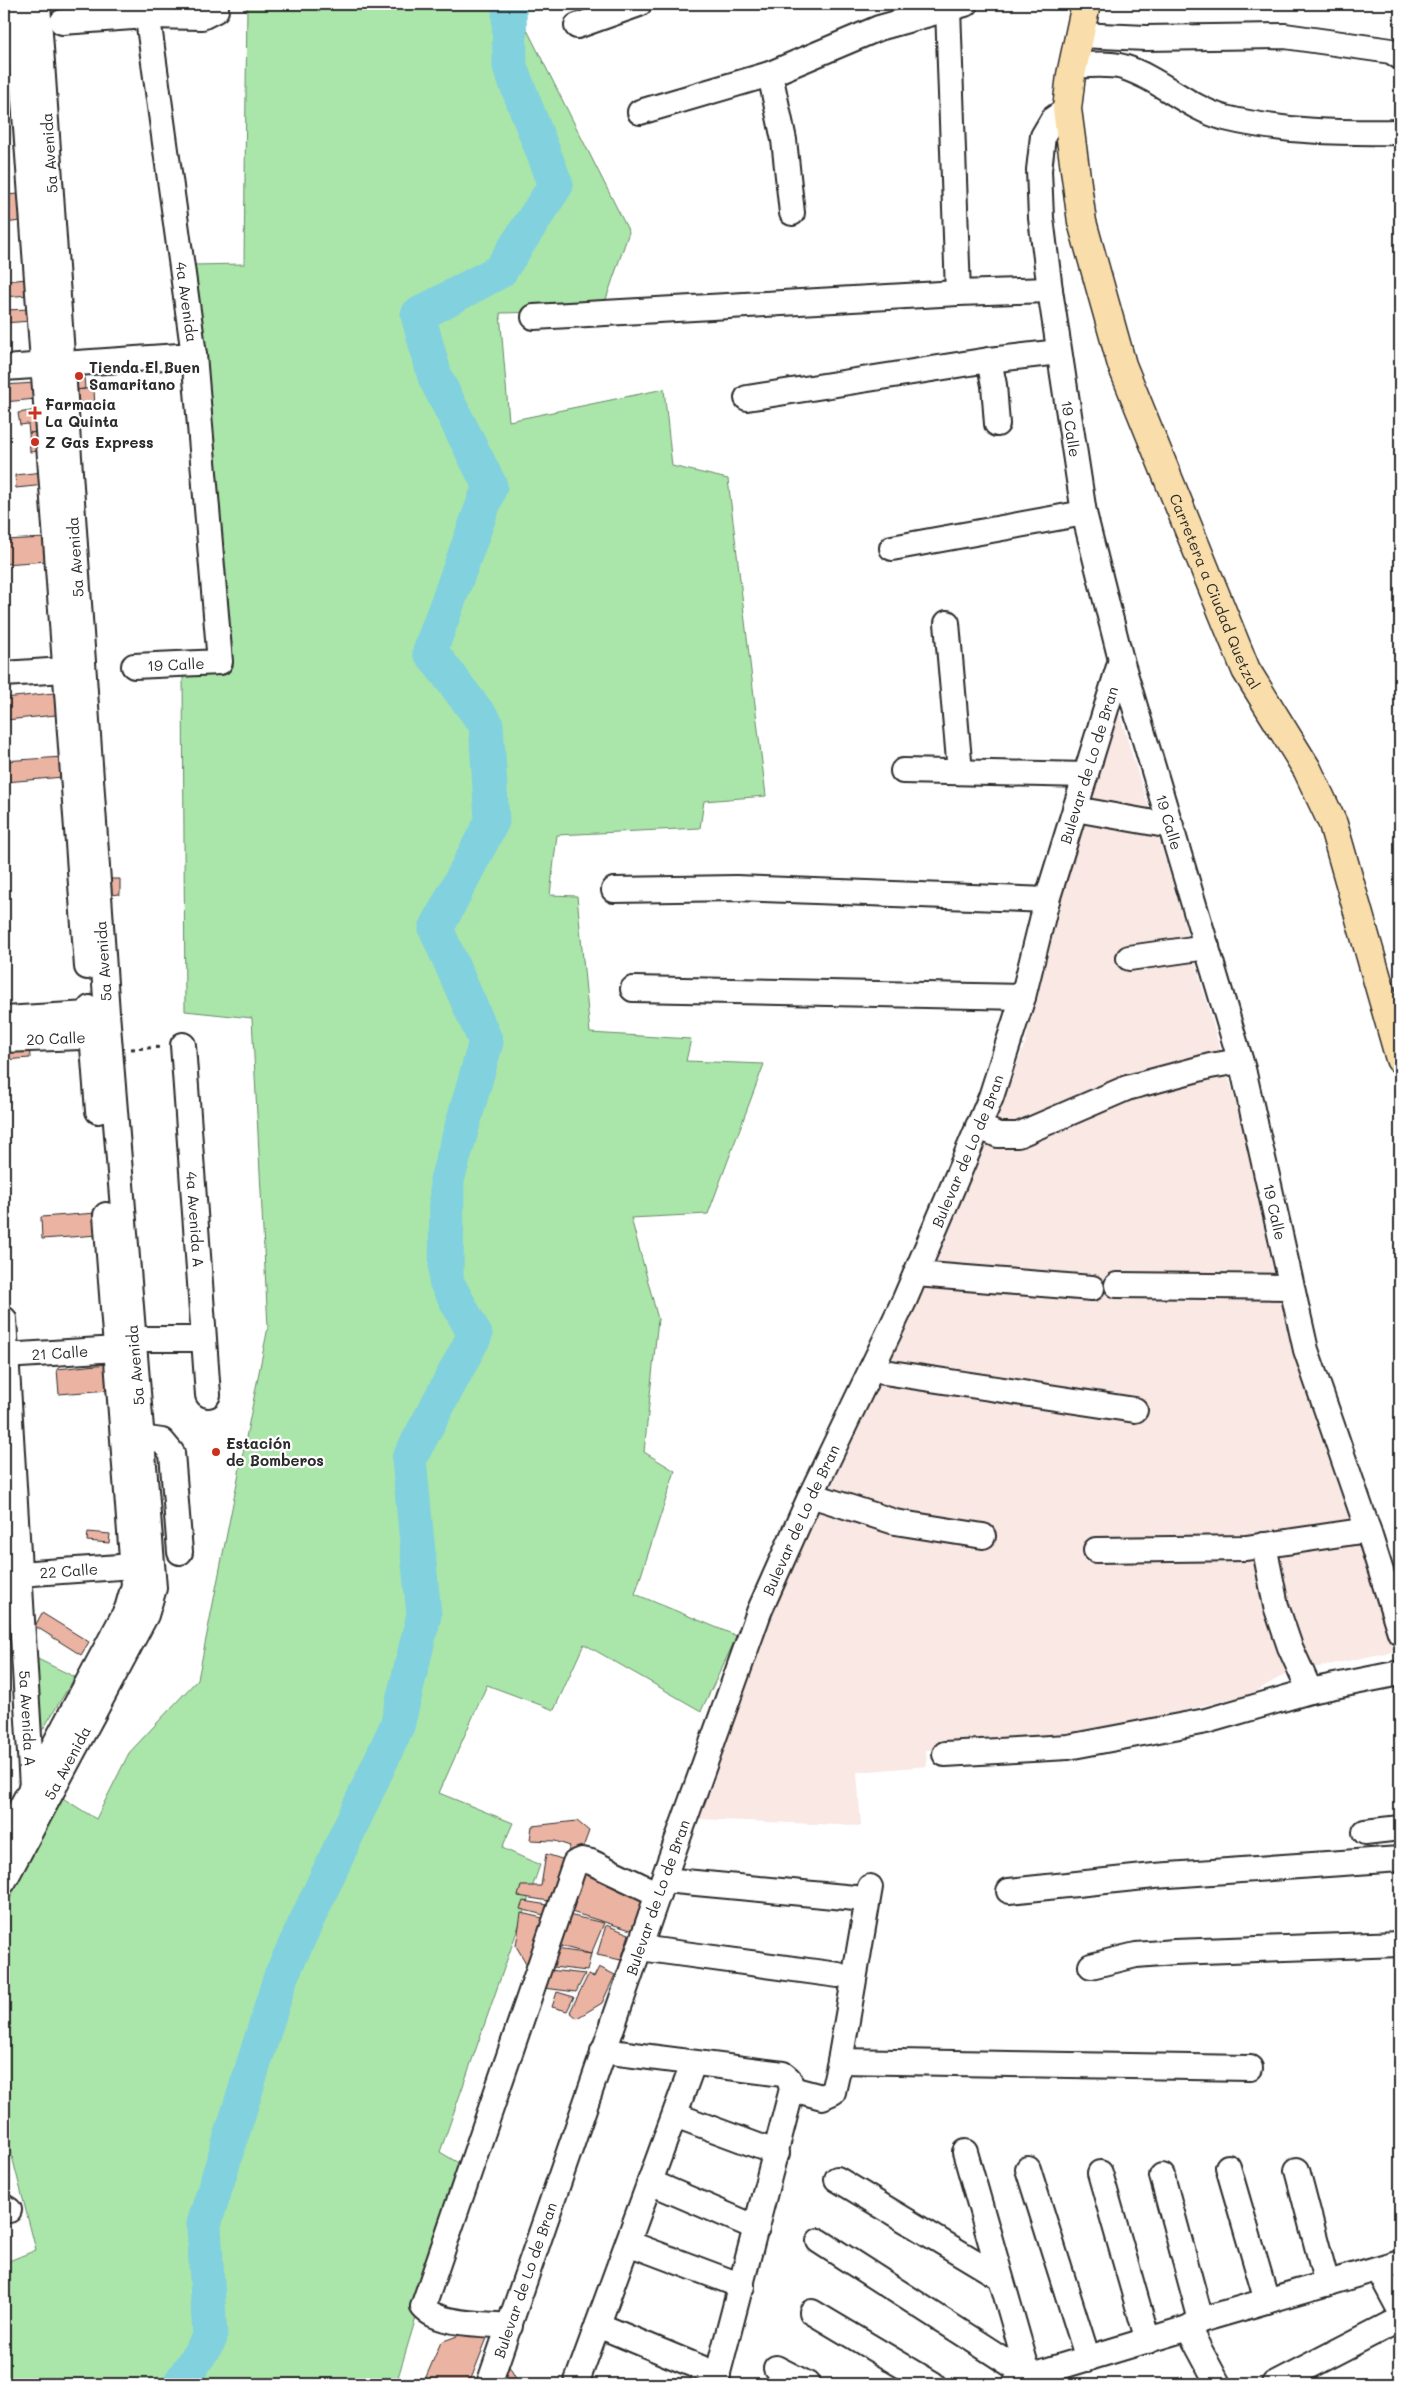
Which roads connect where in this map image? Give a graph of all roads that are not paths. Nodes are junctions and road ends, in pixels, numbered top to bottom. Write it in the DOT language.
graph roads {
  1 [pos="16,4"];
  2 [pos="38,4"];
  3 [pos="639,4"];
  4 [pos="1086,4"];
  5 [pos="957,6"];
  6 [pos="216,7"];
  7 [pos="146,10"];
  8 [pos="62,22"];
  9 [pos="577,26"];
  10 [pos="1080,35"];
  11 [pos="1398,54"];
  12 [pos="1073,66"];
  13 [pos="770,74"];
  14 [pos="1067,109"];
  15 [pos="640,112"];
  16 [pos="1400,132"];
  17 [pos="792,213"];
  18 [pos="1050,290"];
  19 [pos="958,293"];
  20 [pos="534,317"];
  21 [pos="1059,352"];
  22 [pos="194,355"];
  23 [pos="989,360"];
  24 [pos="54,364"];
  25 [pos="4,368"];
  26 [pos="747,398"];
  27 [pos="997,424"];
  28 [pos="1084,514"];
  29 [pos="892,548"];
  30 [pos="947,623"];
  31 [pos="1121,660"];
  32 [pos="220,662"];
  33 [pos="134,666"];
  34 [pos="64,670"];
  35 [pos="4,674"];
  36 [pos="903,771"];
  37 [pos="960,772"];
  38 [pos="1086,775"];
  39 [pos="1075,809"];
  40 [pos="1171,826"];
  41 [pos="614,890"];
  42 [pos="1046,900"];
  43 [pos="1207,947"];
  44 [pos="1129,958"];
  45 [pos="633,989"];
  46 [pos="1023,997"];
  47 [pos="4,1019"];
  48 [pos="102,1030"];
  49 [pos="4,1040"];
  50 [pos="183,1045"];
  51 [pos="1400,1059"];
  52 [pos="1240,1061"];
  53 [pos="978,1126"];
  54 [pos="916,1274"];
  55 [pos="1118,1285"];
  56 [pos="1291,1287"];
  57 [pos="1092,1288"];
  58 [pos="4,1319"];
  59 [pos="204,1339"];
  60 [pos="125,1344"];
  61 [pos="5,1356"];
  62 [pos="871,1370"];
  63 [pos="128,1386"];
  64 [pos="208,1395"];
  65 [pos="1135,1410"];
  66 [pos="141,1438"];
  67 [pos="811,1496"];
  68 [pos="1368,1530"];
  69 [pos="983,1536"];
  70 [pos="1264,1545"];
  71 [pos="1096,1550"];
  72 [pos="180,1552"];
  73 [pos="134,1566"];
  74 [pos="11,1574"];
  75 [pos="1400,1632"];
  76 [pos="1400,1673"];
  77 [pos="1310,1691"];
  78 [pos="945,1754"];
  79 [pos="32,1788"];
  80 [pos="1400,1828"];
  81 [pos="1365,1832"];
  82 [pos="4,1839"];
  83 [pos="1400,1859"];
  84 [pos="4,1881"];
  85 [pos="661,1887"];
  86 [pos="1009,1891"];
  87 [pos="1400,1944"];
  88 [pos="640,1948"];
  89 [pos="1091,1966"];
  90 [pos="838,1974"];
  91 [pos="603,2050"];
  92 [pos="840,2062"];
  93 [pos="693,2064"];
  94 [pos="1250,2068"];
  95 [pos="792,2089"];
  96 [pos="675,2115"];
  97 [pos="965,2152"];
  98 [pos="777,2153"];
  99 [pos="1228,2167"];
  100 [pos="1028,2169"];
  101 [pos="1297,2170"];
  102 [pos="1100,2173"];
  103 [pos="1162,2176"];
  104 [pos="837,2179"];
  105 [pos="650,2182"];
  106 [pos="757,2228"];
  107 [pos="819,2241"];
  108 [pos="628,2243"];
  109 [pos="1400,2262"];
  110 [pos="1378,2269"];
  111 [pos="1000,2277"];
  112 [pos="1328,2284"];
  113 [pos="742,2286"];
  114 [pos="1267,2301"];
  115 [pos="1400,2310"];
  116 [pos="812,2312"];
  117 [pos="1400,2319"];
  118 [pos="1194,2324"];
  119 [pos="598,2325"];
  120 [pos="510,2326"];
  121 [pos="1148,2340"];
  122 [pos="1088,2359"];
  123 [pos="776,2368"];
  124 [pos="716,2380"];
  125 [pos="1022,2380"];
  126 [pos="489,2384"];
  127 [pos="576,2384"];
  128 [pos="807,2384"];
  129 [pos="933,2384"];
  130 [pos="1218,2384"];
  131 [pos="1274,2384"];
  1 -- 24 [label="street, 5a Avenida"];
  2 -- 24 [label="street, 5a Avenida"];
  3 -- 9 [label="street"];
  4 -- 10 [label="main road"];
  5 -- 13 [label="street"];
  5 -- 19 [label="street"];
  6 -- 7 [label="street"];
  7 -- 8 [label="street"];
  7 -- 22 [label="street, 4a Avenida"];
  10 -- 11 [label="street"];
  10 -- 12 [label="main road"];
  12 -- 14 [label="main road"];
  12 -- 16 [label="street"];
  13 -- 15 [label="street"];
  13 -- 17 [label="street"];
  14 -- 18 [label="street, 19 Calle"];
  14 -- 51 [label="main road, Carretera a Ciudad Quetzal"];
  18 -- 19 [label="street"];
  18 -- 21 [label="street, 19 Calle"];
  19 -- 20 [label="street"];
  21 -- 23 [label="street"];
  21 -- 28 [label="street, 19 Calle"];
  22 -- 24 [label="street"];
  22 -- 32 [label="street, 4a Avenida"];
  23 -- 26 [label="street"];
  23 -- 27 [label="street"];
  24 -- 25 [label="street"];
  24 -- 34 [label="street, 5a Avenida"];
  24 -- 48 [label="street, 5a Avenida"];
  28 -- 29 [label="street"];
  28 -- 31 [label="street, 19 Calle"];
  30 -- 37 [label="street"];
  31 -- 38 [label="street, Bulevar de Lo de Bran"];
  31 -- 40 [label="street, 19 Calle"];
  32 -- 33 [label="street, 19 Calle"];
  34 -- 35 [label="street"];
  34 -- 48 [label="street, 5a Avenida"];
  36 -- 37 [label="street"];
  37 -- 38 [label="street"];
  38 -- 39 [label="street, Bulevar de Lo de Bran"];
  39 -- 40 [label="street"];
  39 -- 42 [label="street, Bulevar de Lo de Bran"];
  40 -- 43 [label="street, 19 Calle"];
  41 -- 42 [label="street"];
  42 -- 46 [label="street, Bulevar de Lo de Bran"];
  43 -- 44 [label="street"];
  43 -- 52 [label="street, 19 Calle"];
  45 -- 46 [label="street"];
  46 -- 53 [label="street, Bulevar de Lo de Bran"];
  47 -- 48 [label="street, 20 Calle"];
  48 -- 49 [label="street, 20 Calle"];
  48 -- 60 [label="street, 5a Avenida"];
  50 -- 59 [label="street, 4a Avenida A"];
  52 -- 53 [label="street"];
  52 -- 56 [label="street, 19 Calle"];
  53 -- 54 [label="street, Bulevar de Lo de Bran"];
  54 -- 57 [label="street"];
  54 -- 62 [label="street, Bulevar de Lo de Bran"];
  55 -- 56 [label="street"];
  56 -- 68 [label="street, 19 Calle"];
  58 -- 61 [label="street, 5a Avenida A"];
  59 -- 60 [label="street, 21 Calle"];
  59 -- 64 [label="street, 4a Avenida A"];
  60 -- 61 [label="street, 21 Calle"];
  60 -- 63 [label="street, 5a Avenida"];
  61 -- 74 [label="street, 5a Avenida A"];
  62 -- 65 [label="street"];
  62 -- 67 [label="street, Bulevar de Lo de Bran"];
  63 -- 66 [label="street, 5a Avenida"];
  63 -- 73 [label="street, 5a Avenida"];
  66 -- 72 [label="street"];
  66 -- 84 [label="street, 5a Avenida"];
  67 -- 69 [label="street"];
  67 -- 85 [label="street, Bulevar de Lo de Bran"];
  68 -- 70 [label="street"];
  68 -- 75 [label="street, 19 Calle"];
  70 -- 71 [label="street"];
  70 -- 77 [label="street"];
  73 -- 74 [label="street, 22 Calle"];
  73 -- 79 [label="street, 5a Avenida"];
  74 -- 79 [label="street, 5a Avenida A"];
  76 -- 77 [label="street"];
  77 -- 78 [label="street"];
  79 -- 82 [label="street, 5a Avenida"];
  80 -- 81 [label="street"];
  83 -- 86 [label="street"];
  85 -- 88 [label="street, Bulevar de Lo de Bran"];
  85 -- 92 [label="street"];
  85 -- 120 [label="street"];
  87 -- 89 [label="street"];
  88 -- 90 [label="street"];
  88 -- 91 [label="street, Bulevar de Lo de Bran"];
  91 -- 93 [label="street"];
  91 -- 120 [label="street, Bulevar de Lo de Bran"];
  92 -- 94 [label="street"];
  92 -- 95 [label="street"];
  93 -- 95 [label="street"];
  93 -- 96 [label="street"];
  95 -- 98 [label="street"];
  96 -- 98 [label="street"];
  96 -- 105 [label="street"];
  97 -- 111 [label="street"];
  98 -- 106 [label="street"];
  99 -- 114 [label="street"];
  100 -- 122 [label="street"];
  101 -- 112 [label="street"];
  102 -- 121 [label="street"];
  103 -- 118 [label="street"];
  104 -- 111 [label="street"];
  105 -- 106 [label="street"];
  105 -- 108 [label="street"];
  106 -- 113 [label="street"];
  107 -- 125 [label="street"];
  108 -- 113 [label="street"];
  108 -- 119 [label="street"];
  109 -- 110 [label="street"];
  110 -- 112 [label="street"];
  110 -- 115 [label="street"];
  111 -- 125 [label="street"];
  112 -- 114 [label="street"];
  113 -- 124 [label="street"];
  114 -- 118 [label="street"];
  116 -- 129 [label="street"];
  117 -- 131 [label="street"];
  118 -- 121 [label="street"];
  118 -- 130 [label="street"];
  119 -- 124 [label="street"];
  119 -- 127 [label="street"];
  120 -- 126 [label="street, Bulevar de Lo de Bran"];
  121 -- 122 [label="street"];
  122 -- 125 [label="street"];
  123 -- 128 [label="street"];
}
